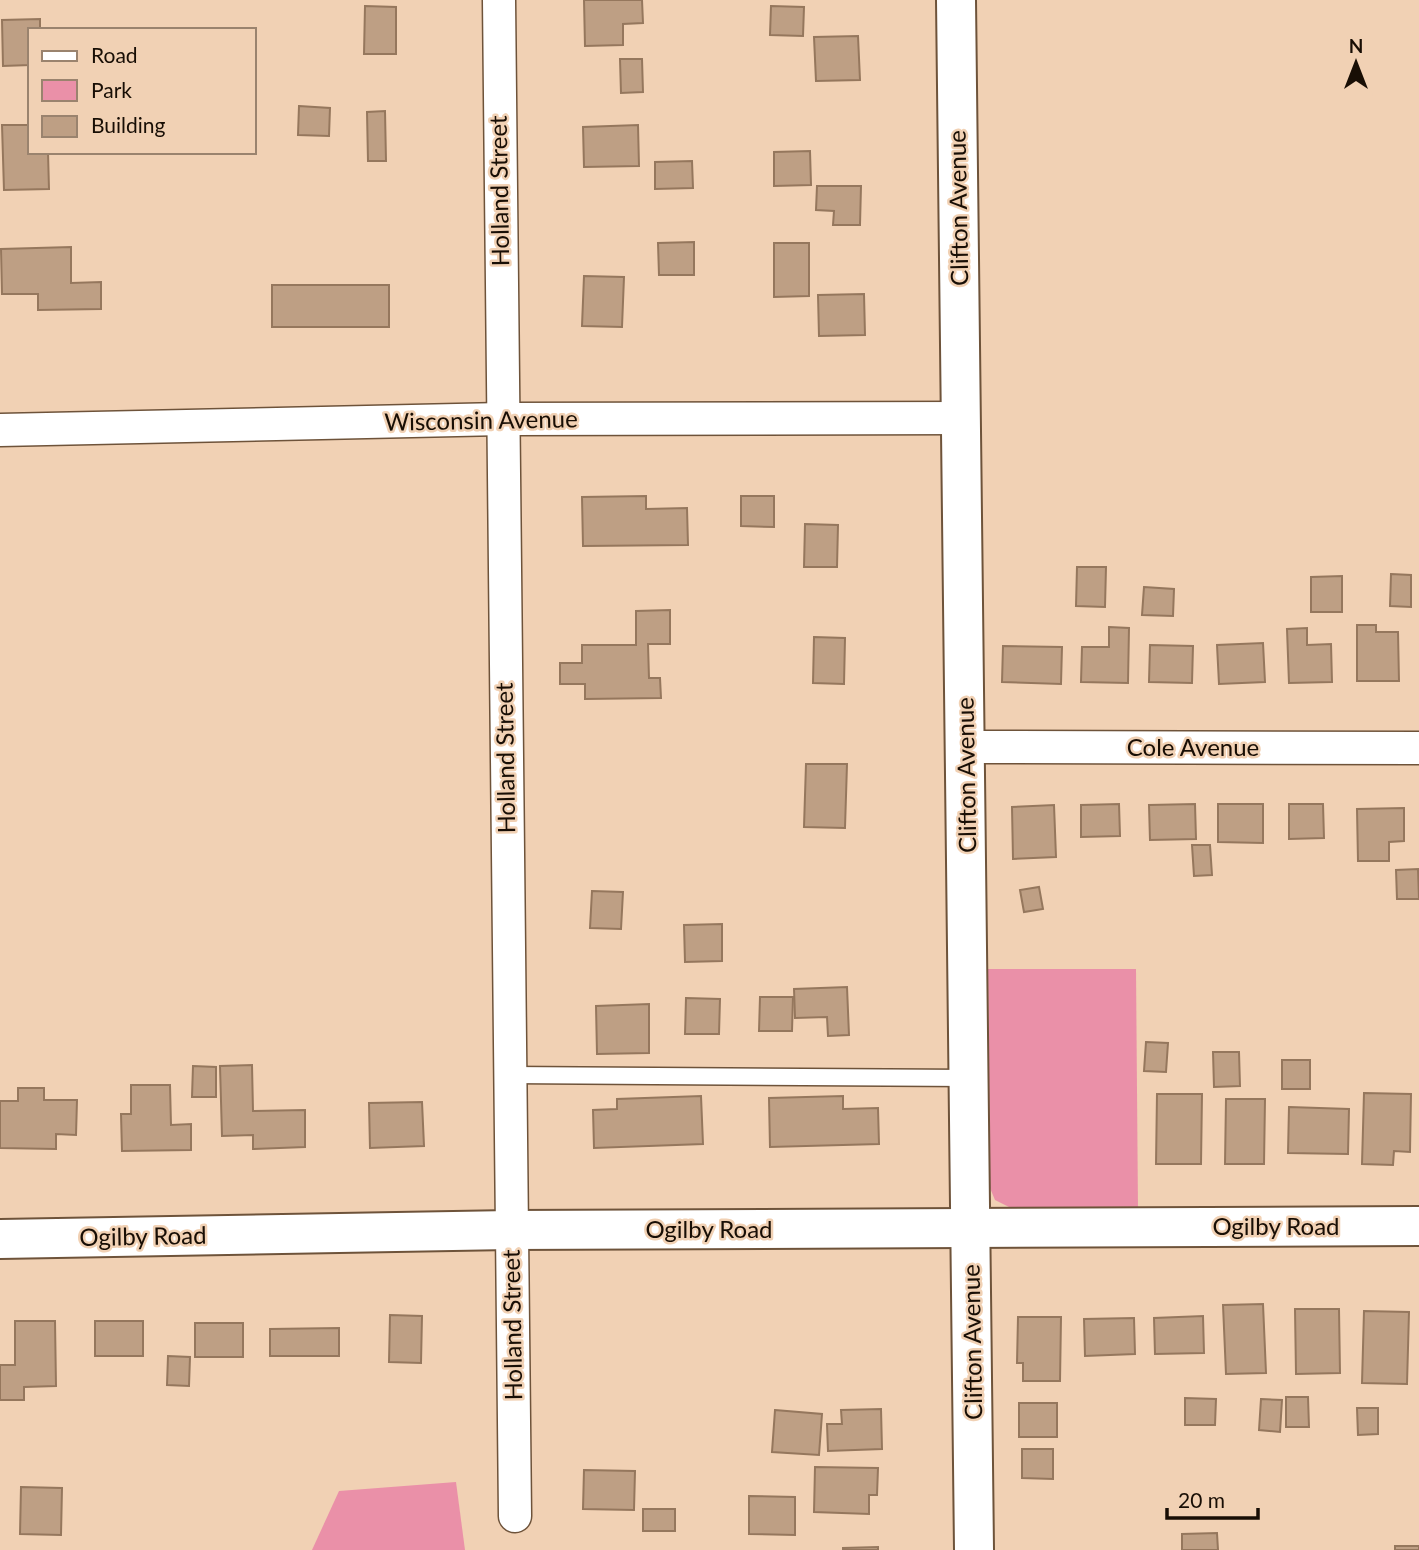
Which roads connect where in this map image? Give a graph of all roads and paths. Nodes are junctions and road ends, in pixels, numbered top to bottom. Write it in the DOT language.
graph roads {
  1 [pos="499,0"];
  2 [pos="956,0"];
  3 [pos="963,418"];
  4 [pos="502,419"];
  5 [pos="0,430"];
  6 [pos="967,747"];
  7 [pos="1419,748"];
  8 [pos="509,1075"];
  9 [pos="970,1078"];
  10 [pos="1419,1226"];
  11 [pos="972,1229"];
  12 [pos="511,1230"];
  13 [pos="0,1239"];
  14 [pos="515,1516"];
  15 [pos="974,1550"];
  1 -- 4 [label="street, Holland Street"];
  2 -- 3 [label="street, Clifton Avenue"];
  3 -- 4 [label="street, Wisconsin Avenue"];
  3 -- 6 [label="street, Clifton Avenue"];
  4 -- 5 [label="street, Wisconsin Avenue"];
  4 -- 8 [label="street, Holland Street"];
  6 -- 7 [label="street, Cole Avenue"];
  6 -- 9 [label="street, Clifton Avenue"];
  8 -- 9 [label="lane"];
  8 -- 12 [label="street, Holland Street"];
  9 -- 11 [label="street, Clifton Avenue"];
  10 -- 11 [label="street, Ogilby Road"];
  11 -- 12 [label="street, Ogilby Road"];
  11 -- 15 [label="street, Clifton Avenue"];
  12 -- 13 [label="street, Ogilby Road"];
  12 -- 14 [label="street, Holland Street"];
}
